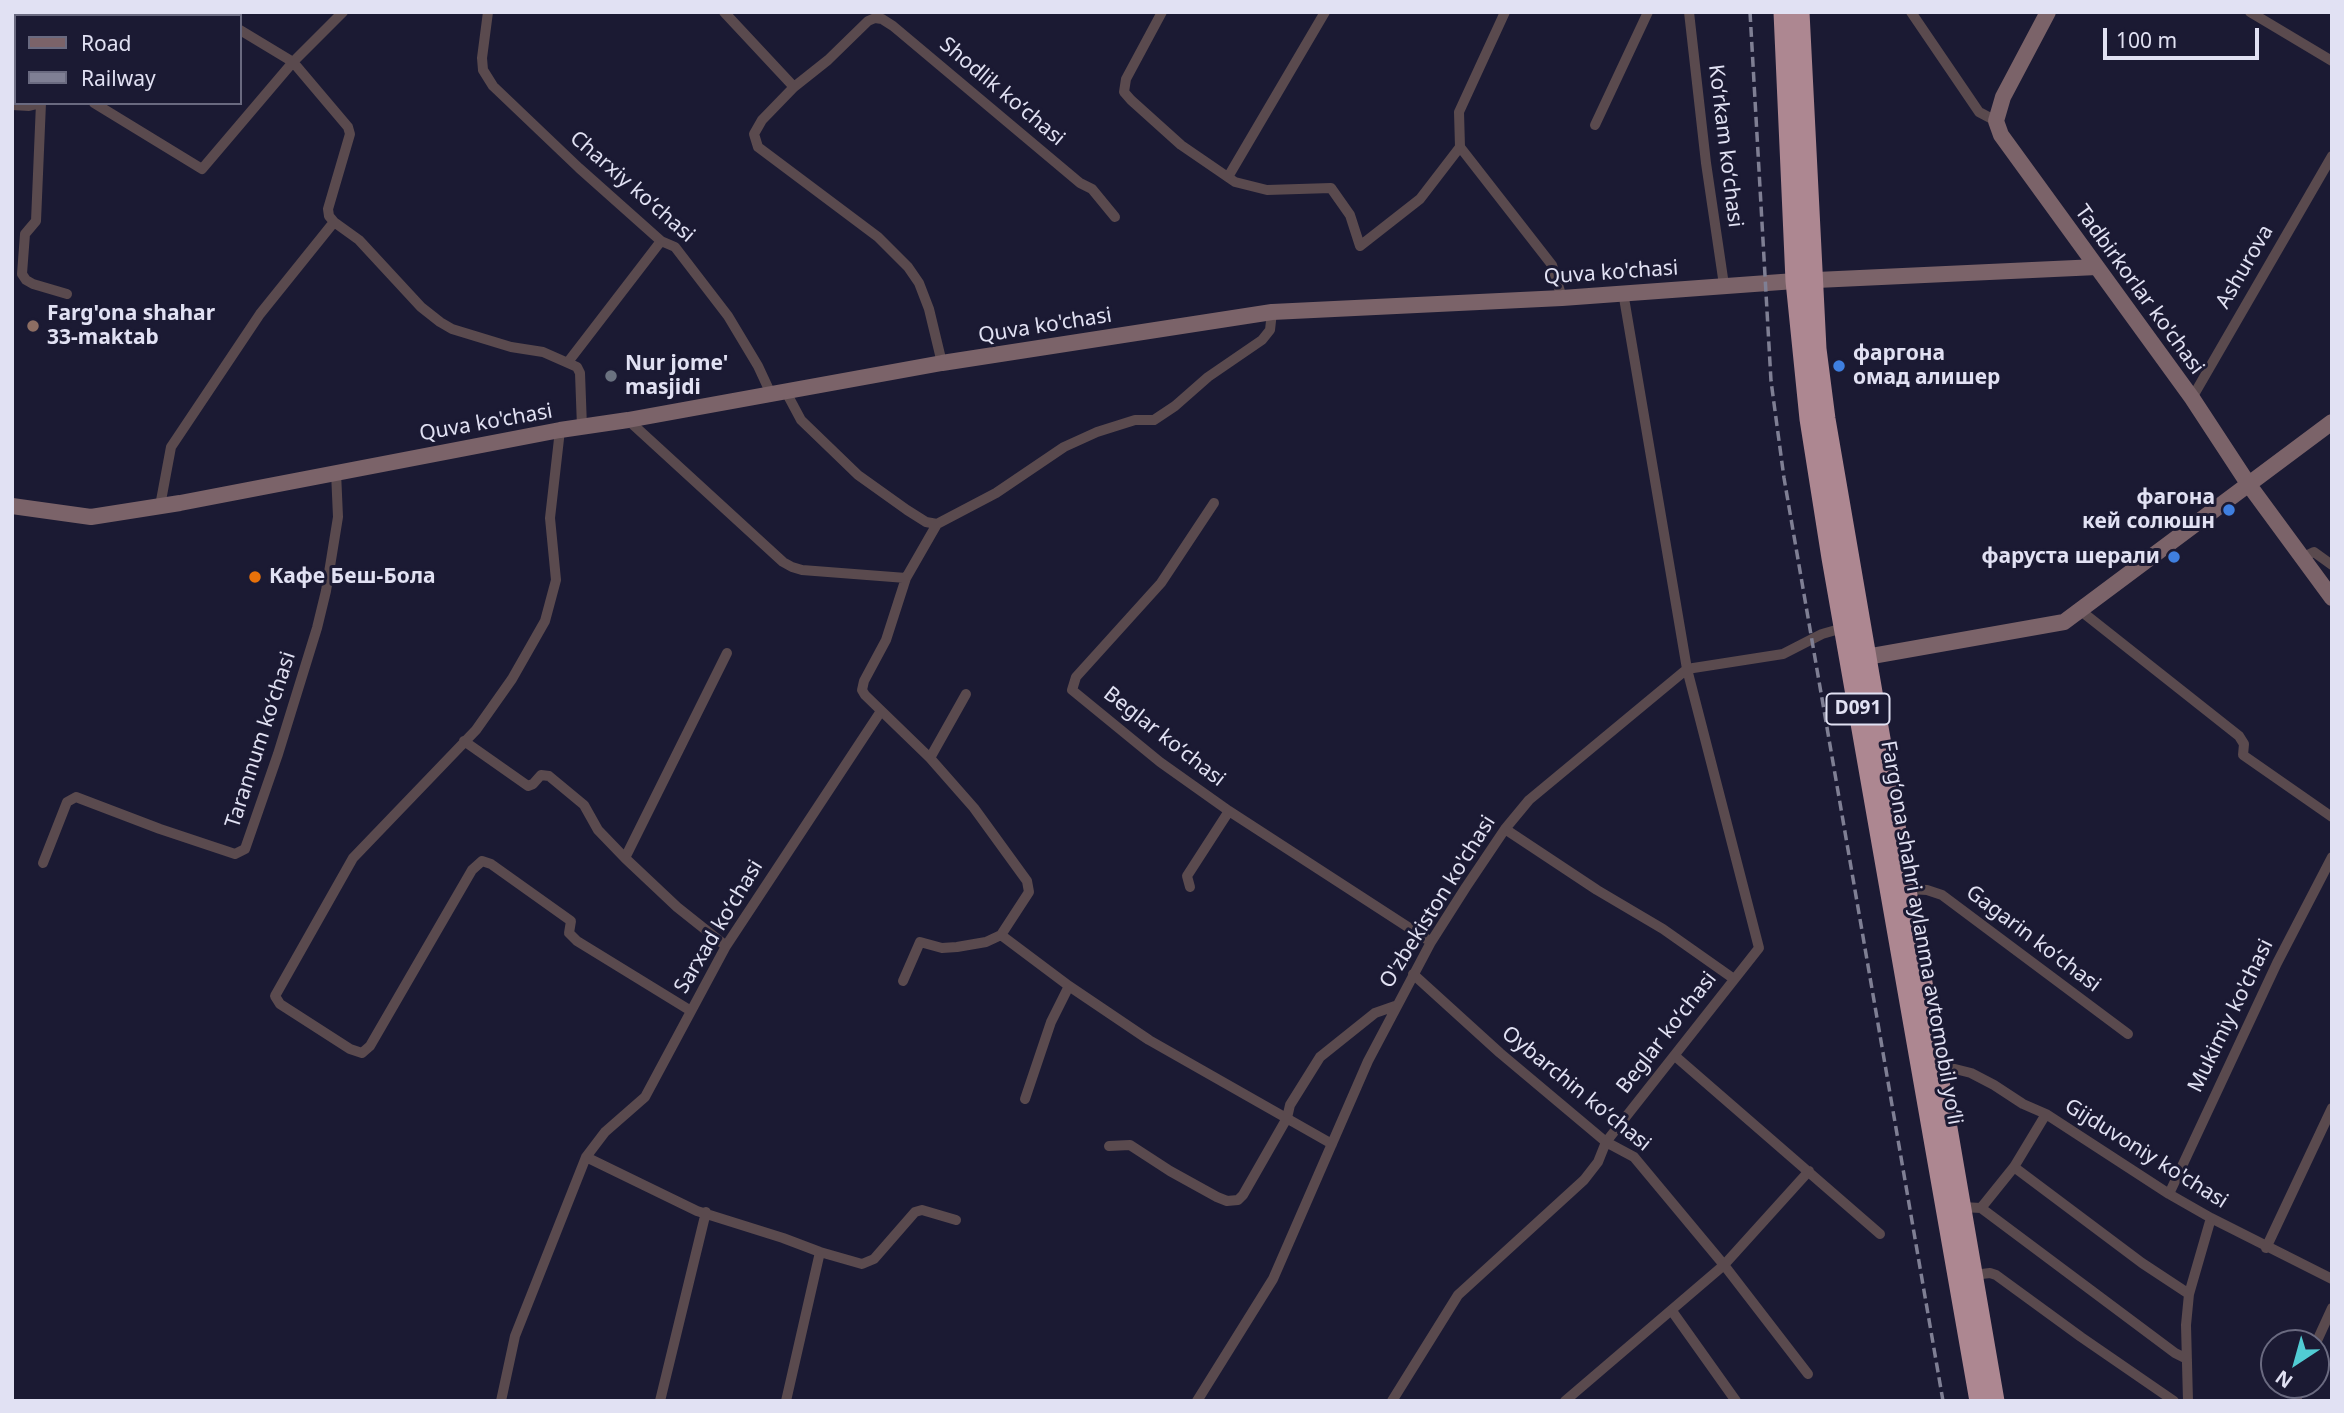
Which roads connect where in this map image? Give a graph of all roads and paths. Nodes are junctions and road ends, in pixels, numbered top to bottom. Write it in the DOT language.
graph roads {
  1 [pos="343,12"];
  2 [pos="488,12"];
  3 [pos="724,12"];
  4 [pos="1161,12"];
  5 [pos="1325,12"];
  6 [pos="1505,12"];
  7 [pos="1648,12"];
  8 [pos="1689,12"];
  9 [pos="1783,12"];
  10 [pos="1800,12"];
  11 [pos="1911,12"];
  12 [pos="2048,12"];
  13 [pos="2250,12"];
  14 [pos="242,31"];
  15 [pos="2332,61"];
  16 [pos="293,62"];
  17 [pos="794,87"];
  18 [pos="33,105"];
  19 [pos="41,105"];
  20 [pos="97,105"];
  21 [pos="12,106"];
  22 [pos="1996,121"];
  23 [pos="1595,125"];
  24 [pos="1460,147"];
  25 [pos="2332,156"];
  26 [pos="1228,177"];
  27 [pos="1115,217"];
  28 [pos="334,222"];
  29 [pos="661,241"];
  30 [pos="2097,267"];
  31 [pos="1804,281"];
  32 [pos="1724,285"];
  33 [pos="1623,292"];
  34 [pos="67,294"];
  35 [pos="1562,298"];
  36 [pos="1272,312"];
  37 [pos="568,362"];
  38 [pos="942,363"];
  39 [pos="779,393"];
  40 [pos="2192,398"];
  41 [pos="628,420"];
  42 [pos="2332,422"];
  43 [pos="582,427"];
  44 [pos="560,430"];
  45 [pos="336,472"];
  46 [pos="2249,485"];
  47 [pos="1214,503"];
  48 [pos="12,506"];
  49 [pos="160,506"];
  50 [pos="937,524"];
  51 [pos="2301,558"];
  52 [pos="2332,565"];
  53 [pos="905,578"];
  54 [pos="2332,598"];
  55 [pos="2081,611"];
  56 [pos="1843,628"];
  57 [pos="727,653"];
  58 [pos="1858,659"];
  59 [pos="1687,669"];
  60 [pos="966,694"];
  61 [pos="881,711"];
  62 [pos="464,741"];
  63 [pos="930,758"];
  64 [pos="1228,811"];
  65 [pos="2332,817"];
  66 [pos="1505,829"];
  67 [pos="2332,857"];
  68 [pos="625,858"];
  69 [pos="43,863"];
  70 [pos="1190,887"];
  71 [pos="1909,889"];
  72 [pos="1001,935"];
  73 [pos="1431,942"];
  74 [pos="726,946"];
  75 [pos="1413,974"];
  76 [pos="1734,979"];
  77 [pos="902,981"];
  78 [pos="1069,986"];
  79 [pos="1395,1006"];
  80 [pos="691,1011"];
  81 [pos="2128,1034"];
  82 [pos="1675,1056"];
  83 [pos="1939,1070"];
  84 [pos="1025,1099"];
  85 [pos="2332,1108"];
  86 [pos="2046,1114"];
  87 [pos="1287,1118"];
  88 [pos="1606,1142"];
  89 [pos="1332,1144"];
  90 [pos="1109,1146"];
  91 [pos="586,1157"];
  92 [pos="2014,1167"];
  93 [pos="1809,1171"];
  94 [pos="2169,1194"];
  95 [pos="1972,1208"];
  96 [pos="706,1212"];
  97 [pos="2211,1218"];
  98 [pos="956,1220"];
  99 [pos="1880,1234"];
  100 [pos="2266,1248"];
  101 [pos="820,1252"];
  102 [pos="1724,1265"];
  103 [pos="1973,1275"];
  104 [pos="2332,1279"];
  105 [pos="2189,1294"];
  106 [pos="2332,1308"];
  107 [pos="1672,1311"];
  108 [pos="2322,1329"];
  109 [pos="2187,1359"];
  110 [pos="1808,1374"];
  111 [pos="501,1401"];
  112 [pos="660,1401"];
  113 [pos="786,1401"];
  114 [pos="1197,1401"];
  115 [pos="1392,1401"];
  116 [pos="1565,1401"];
  117 [pos="1736,1401"];
  118 [pos="1979,1401"];
  119 [pos="1995,1401"];
  120 [pos="2174,1401"];
  121 [pos="2188,1401"];
  1 -- 16 [label="street"];
  2 -- 29 [label="street, Charxiy koʻchasi"];
  3 -- 17 [label="street"];
  4 -- 26 [label="street"];
  5 -- 26 [label="street"];
  6 -- 24 [label="street"];
  7 -- 23 [label="street"];
  8 -- 32 [label="street, Koʻrkam koʻchasi"];
  9 -- 31 [label="highway, Fargʻona shahri aylanma avtomobil yoʻli / D091"];
  10 -- 31 [label="highway, Fargʻona shahri aylanma avtomobil yoʻli / D091"];
  11 -- 22 [label="street, Tadbirkorlar ko'chasi"];
  12 -- 22 [label="main road"];
  13 -- 15 [label="street"];
  14 -- 16 [label="street"];
  16 -- 20 [label="street"];
  16 -- 28 [label="street"];
  17 -- 27 [label="street, Shodlik koʻchasi"];
  17 -- 38 [label="street, Shodlik koʻchasi"];
  18 -- 21 [label="street"];
  19 -- 34 [label="street"];
  22 -- 30 [label="main road, Tadbirkorlar ko'chasi"];
  24 -- 26 [label="street"];
  24 -- 35 [label="street"];
  25 -- 40 [label="street, Ashurova"];
  28 -- 37 [label="street"];
  28 -- 49 [label="street"];
  29 -- 37 [label="street"];
  29 -- 39 [label="street, Charxiy koʻchasi"];
  30 -- 31 [label="main road, Quva ko'chasi"];
  30 -- 40 [label="main road, Tadbirkorlar ko'chasi"];
  31 -- 32 [label="main road, Quva ko'chasi"];
  31 -- 56 [label="highway, Fargʻona shahri aylanma avtomobil yoʻli / D091"];
  31 -- 58 [label="highway, Fargʻona shahri aylanma avtomobil yoʻli / D091"];
  32 -- 33 [label="main road, Quva ko'chasi"];
  33 -- 35 [label="main road, Quva ko'chasi"];
  33 -- 59 [label="street"];
  35 -- 36 [label="main road, Quva ko'chasi"];
  36 -- 38 [label="main road, Quva ko'chasi"];
  36 -- 50 [label="street"];
  37 -- 43 [label="street"];
  38 -- 39 [label="main road, Quva ko'chasi"];
  39 -- 41 [label="main road, Quva ko'chasi"];
  39 -- 50 [label="street, Charxiy koʻchasi"];
  40 -- 46 [label="main road, Tadbirkorlar ko'chasi"];
  41 -- 43 [label="main road, Quva ko'chasi"];
  41 -- 53 [label="street"];
  42 -- 46 [label="main road"];
  43 -- 44 [label="main road, Quva ko'chasi"];
  44 -- 45 [label="main road, Quva ko'chasi"];
  44 -- 62 [label="street"];
  45 -- 49 [label="main road, Quva ko'chasi"];
  45 -- 69 [label="street, Tarannum koʻchasi"];
  46 -- 51 [label="main road, Tadbirkorlar ko'chasi"];
  46 -- 55 [label="main road"];
  47 -- 64 [label="street, Beglar koʻchasi"];
  48 -- 49 [label="main road, Quva ko'chasi"];
  50 -- 53 [label="street"];
  51 -- 52 [label="street"];
  51 -- 54 [label="main road, Tadbirkorlar ko'chasi"];
  53 -- 61 [label="street"];
  55 -- 58 [label="main road"];
  55 -- 65 [label="street"];
  56 -- 58 [label="highway, Fargʻona shahri aylanma avtomobil yoʻli / D091"];
  56 -- 59 [label="street"];
  57 -- 68 [label="street"];
  58 -- 71 [label="highway, Fargʻona shahri aylanma avtomobil yoʻli / D091"];
  58 -- 118 [label="highway, Fargʻona shahri aylanma avtomobil yoʻli / D091"];
  59 -- 66 [label="street, O'zbekiston ko'chasi"];
  59 -- 76 [label="street, Beglar koʻchasi"];
  60 -- 63 [label="street"];
  61 -- 63 [label="street"];
  61 -- 74 [label="street, Sarxad koʻchasi"];
  62 -- 68 [label="street"];
  62 -- 80 [label="street"];
  63 -- 72 [label="street"];
  64 -- 70 [label="street"];
  64 -- 73 [label="street, Beglar koʻchasi"];
  66 -- 73 [label="street, O'zbekiston ko'chasi"];
  66 -- 76 [label="street"];
  67 -- 94 [label="street, Mukimiy ko'chasi"];
  68 -- 74 [label="street"];
  71 -- 81 [label="street, Gagarin koʻchasi"];
  71 -- 83 [label="highway, Fargʻona shahri aylanma avtomobil yoʻli / D091"];
  72 -- 77 [label="street"];
  72 -- 78 [label="street"];
  73 -- 75 [label="street, O'zbekiston ko'chasi"];
  74 -- 80 [label="street, Sarxad koʻchasi"];
  75 -- 79 [label="street, O'zbekiston ko'chasi"];
  75 -- 88 [label="street, Oybarchin koʻchasi"];
  76 -- 82 [label="street, Beglar koʻchasi"];
  78 -- 84 [label="street"];
  78 -- 87 [label="street"];
  79 -- 87 [label="street"];
  79 -- 89 [label="street, O'zbekiston ko'chasi"];
  80 -- 91 [label="street, Sarxad koʻchasi"];
  82 -- 88 [label="street, Beglar koʻchasi"];
  82 -- 93 [label="street"];
  83 -- 86 [label="street, Gijduvoniy ko'chasi"];
  83 -- 95 [label="highway, Fargʻona shahri aylanma avtomobil yoʻli / D091"];
  85 -- 100 [label="street"];
  86 -- 92 [label="street"];
  86 -- 94 [label="street, Gijduvoniy ko'chasi"];
  87 -- 89 [label="street"];
  87 -- 90 [label="street"];
  88 -- 102 [label="street, Oybarchin koʻchasi"];
  88 -- 115 [label="street, Beglar koʻchasi"];
  89 -- 114 [label="street, O'zbekiston ko'chasi"];
  91 -- 96 [label="street"];
  91 -- 111 [label="street, Sarxad koʻchasi"];
  92 -- 95 [label="street"];
  92 -- 105 [label="street"];
  93 -- 99 [label="street"];
  93 -- 102 [label="street"];
  94 -- 97 [label="street, Gijduvoniy ko'chasi"];
  95 -- 103 [label="highway, Fargʻona shahri aylanma avtomobil yoʻli / D091"];
  95 -- 109 [label="street"];
  96 -- 101 [label="street"];
  96 -- 112 [label="street"];
  97 -- 100 [label="street, Gijduvoniy ko'chasi"];
  97 -- 105 [label="street"];
  98 -- 101 [label="street"];
  100 -- 104 [label="street, Gijduvoniy ko'chasi"];
  101 -- 113 [label="street"];
  102 -- 107 [label="street"];
  102 -- 110 [label="street, Oybarchin koʻchasi"];
  103 -- 119 [label="highway, Fargʻona shahri aylanma avtomobil yoʻli / D091"];
  103 -- 120 [label="street"];
  105 -- 109 [label="street"];
  106 -- 108 [label="street"];
  107 -- 116 [label="street"];
  107 -- 117 [label="street"];
  109 -- 121 [label="street"];
}
